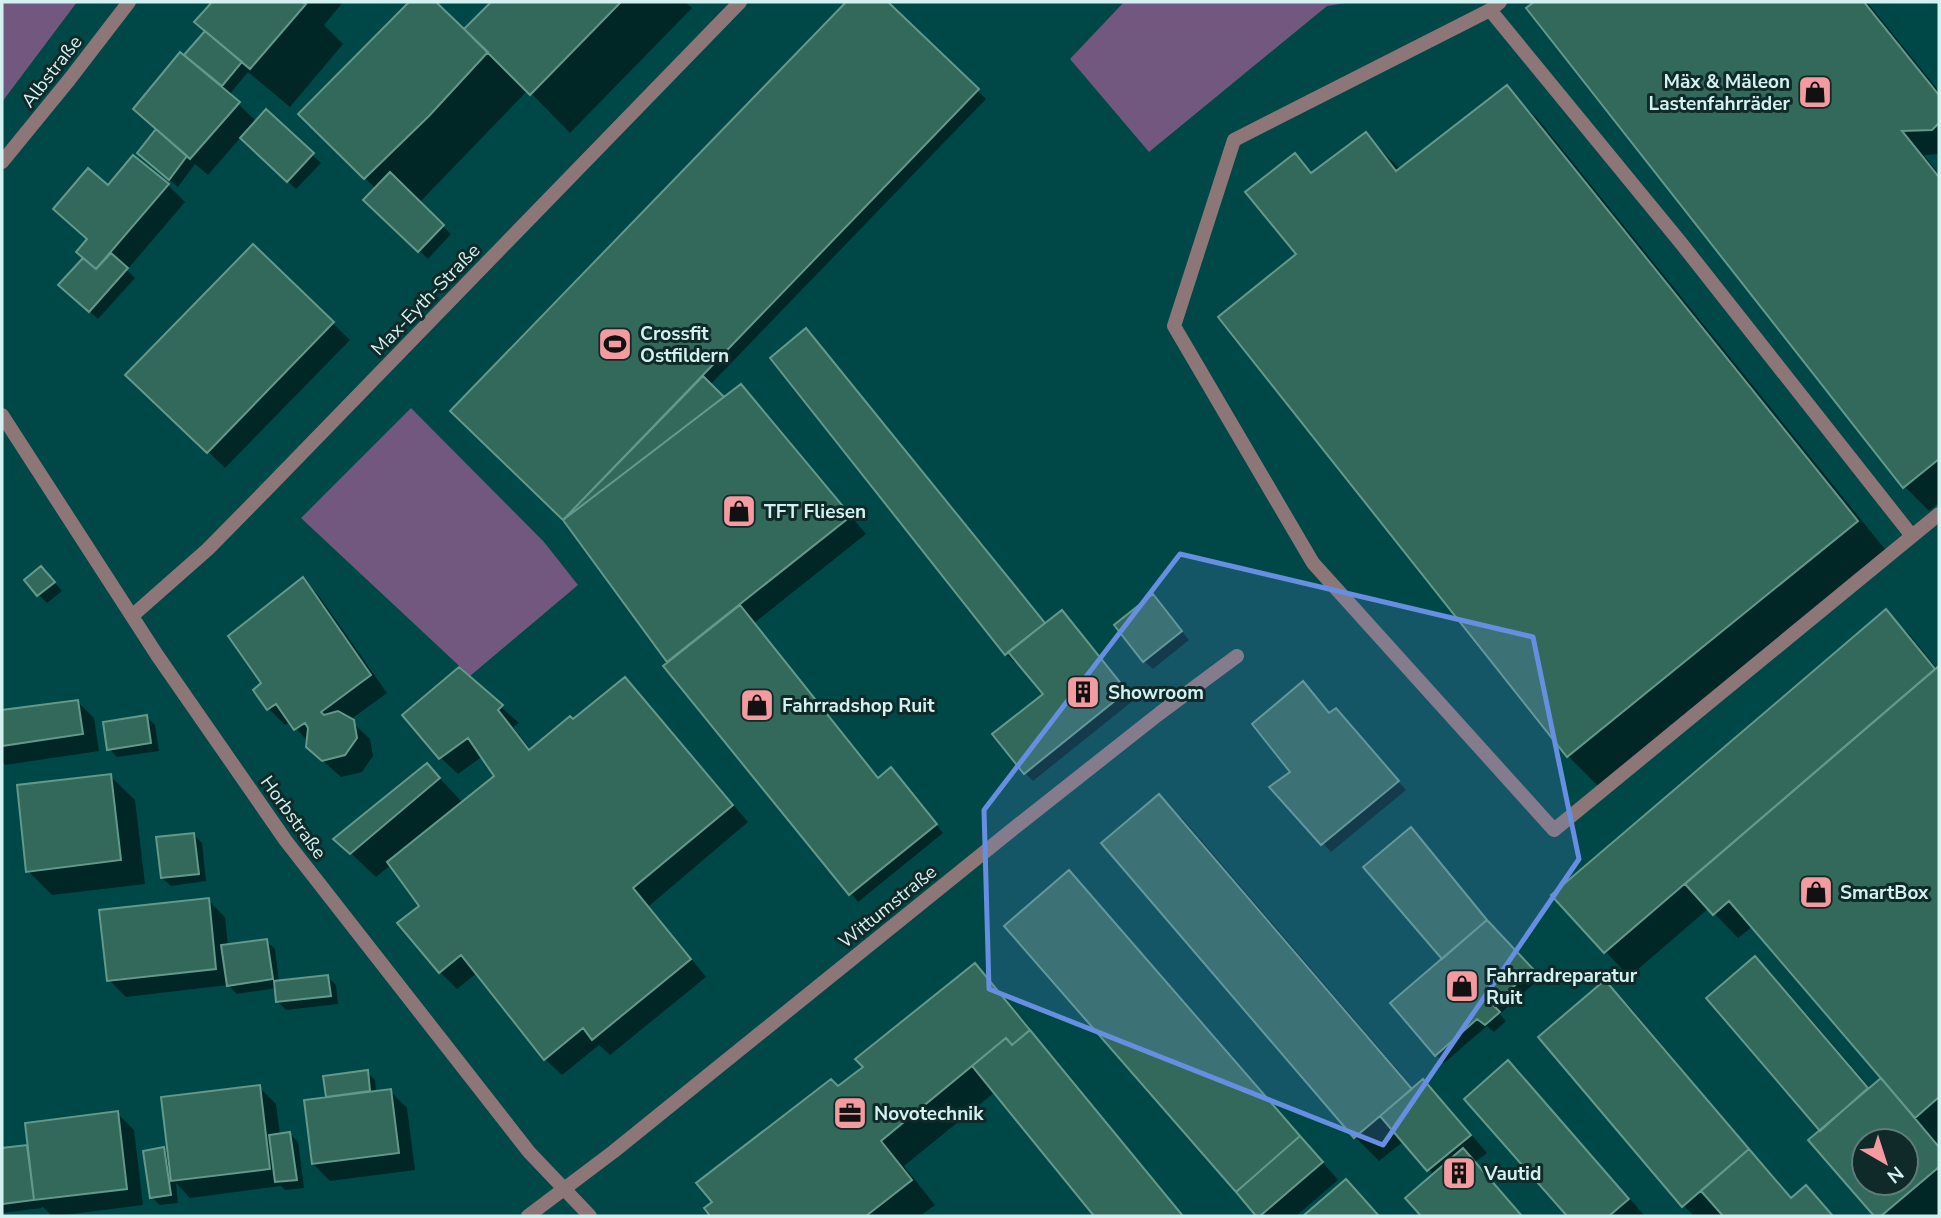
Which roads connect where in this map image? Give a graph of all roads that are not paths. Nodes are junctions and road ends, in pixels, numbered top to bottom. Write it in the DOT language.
graph roads {
  1 [pos="129,2"];
  2 [pos="740,2"];
  3 [pos="1495,6"];
  4 [pos="2,162"];
  5 [pos="2,415"];
  6 [pos="1939,514"];
  7 [pos="1912,536"];
  8 [pos="132,616"];
  9 [pos="1237,656"];
  10 [pos="564,1191"];
  11 [pos="528,1216"];
  12 [pos="590,1216"];
  1 -- 4 [label="street, Albstraße"];
  2 -- 8 [label="street, Max-Eyth-Straße"];
  3 -- 7 [label="street"];
  3 -- 7 [label="street"];
  5 -- 8 [label="street, Horbstraße"];
  6 -- 7 [label="street"];
  8 -- 10 [label="street, Horbstraße"];
  9 -- 10 [label="street, Wittumstraße"];
  10 -- 11 [label="street, Wittumstraße"];
  10 -- 12 [label="street, Horbstraße"];
}
